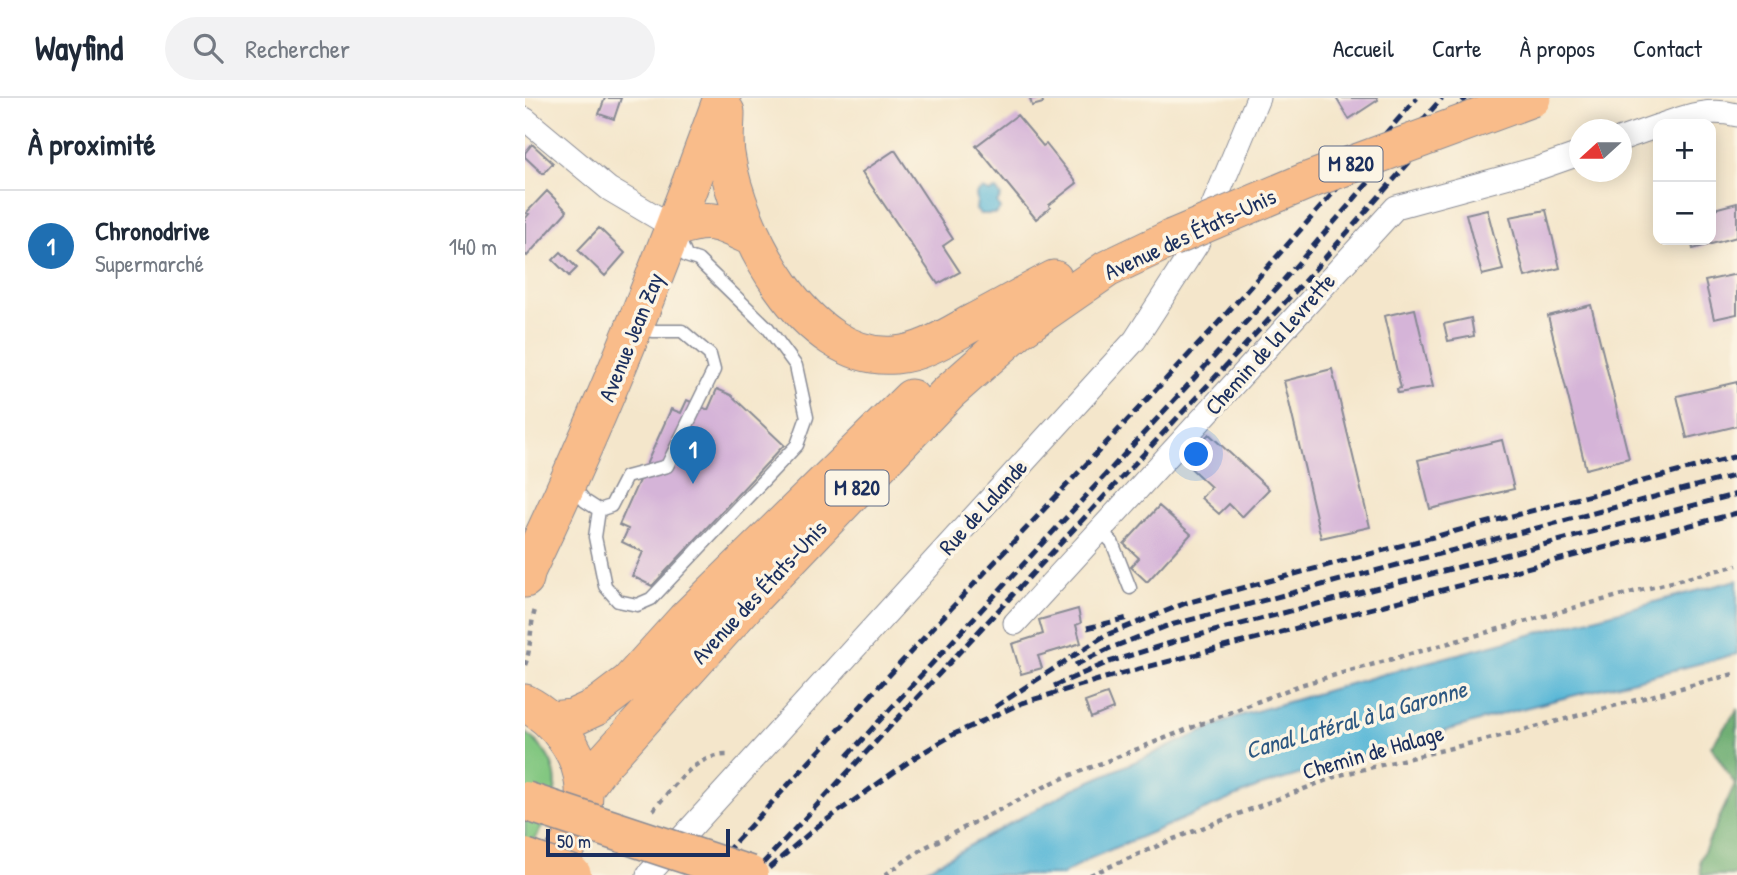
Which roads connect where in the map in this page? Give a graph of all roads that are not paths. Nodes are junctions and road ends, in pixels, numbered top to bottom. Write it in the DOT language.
graph roads {
  1 [pos="724,98"];
  2 [pos="1258,98"];
  3 [pos="1461,98"];
  4 [pos="1532,98"];
  5 [pos="1737,115"];
  6 [pos="525,118"];
  7 [pos="1679,119"];
  8 [pos="1653,128"];
  9 [pos="1632,135"];
  10 [pos="1569,158"];
  11 [pos="1172,227"];
  12 [pos="675,228"];
  13 [pos="751,237"];
  14 [pos="1054,279"];
  15 [pos="636,327"];
  16 [pos="570,482"];
  17 [pos="599,510"];
  18 [pos="1100,530"];
  19 [pos="525,572"];
  20 [pos="1130,588"];
  21 [pos="1015,623"];
  22 [pos="532,706"];
  23 [pos="584,789"];
  24 [pos="525,801"];
  25 [pos="525,858"];
  26 [pos="546,875"];
  27 [pos="572,875"];
  28 [pos="647,875"];
  29 [pos="749,875"];
  1 -- 12 [label="main road, Avenue Jean Zay"];
  1 -- 13 [label="main road"];
  2 -- 28 [label="street, Rue de Lalande"];
  3 -- 11 [label="main road, Avenue des États-Unis / M 820"];
  4 -- 11 [label="main road, Avenue des États-Unis / M 820, bridge"];
  5 -- 7 [label="street"];
  6 -- 12 [label="street"];
  8 -- 9 [label="street"];
  10 -- 18 [label="street, Chemin de la Levrette"];
  11 -- 14 [label="main road, Avenue des États-Unis / M 820"];
  11 -- 23 [label="main road, Avenue des États-Unis / M 820"];
  12 -- 13 [label="main road"];
  12 -- 15 [label="main road, Avenue Jean Zay"];
  12 -- 17 [label="lane"];
  13 -- 14 [label="main road"];
  14 -- 22 [label="main road, Avenue des États-Unis / M 820"];
  15 -- 16 [label="main road, Avenue Jean Zay"];
  15 -- 17 [label="lane"];
  16 -- 17 [label="lane"];
  16 -- 19 [label="main road, Avenue Jean Zay"];
  18 -- 20 [label="lane"];
  18 -- 21 [label="street, Chemin de la Levrette"];
  22 -- 23 [label="main road"];
  23 -- 26 [label="main road"];
  24 -- 29 [label="highway, bridge"];
  25 -- 27 [label="highway, bridge"];
}
